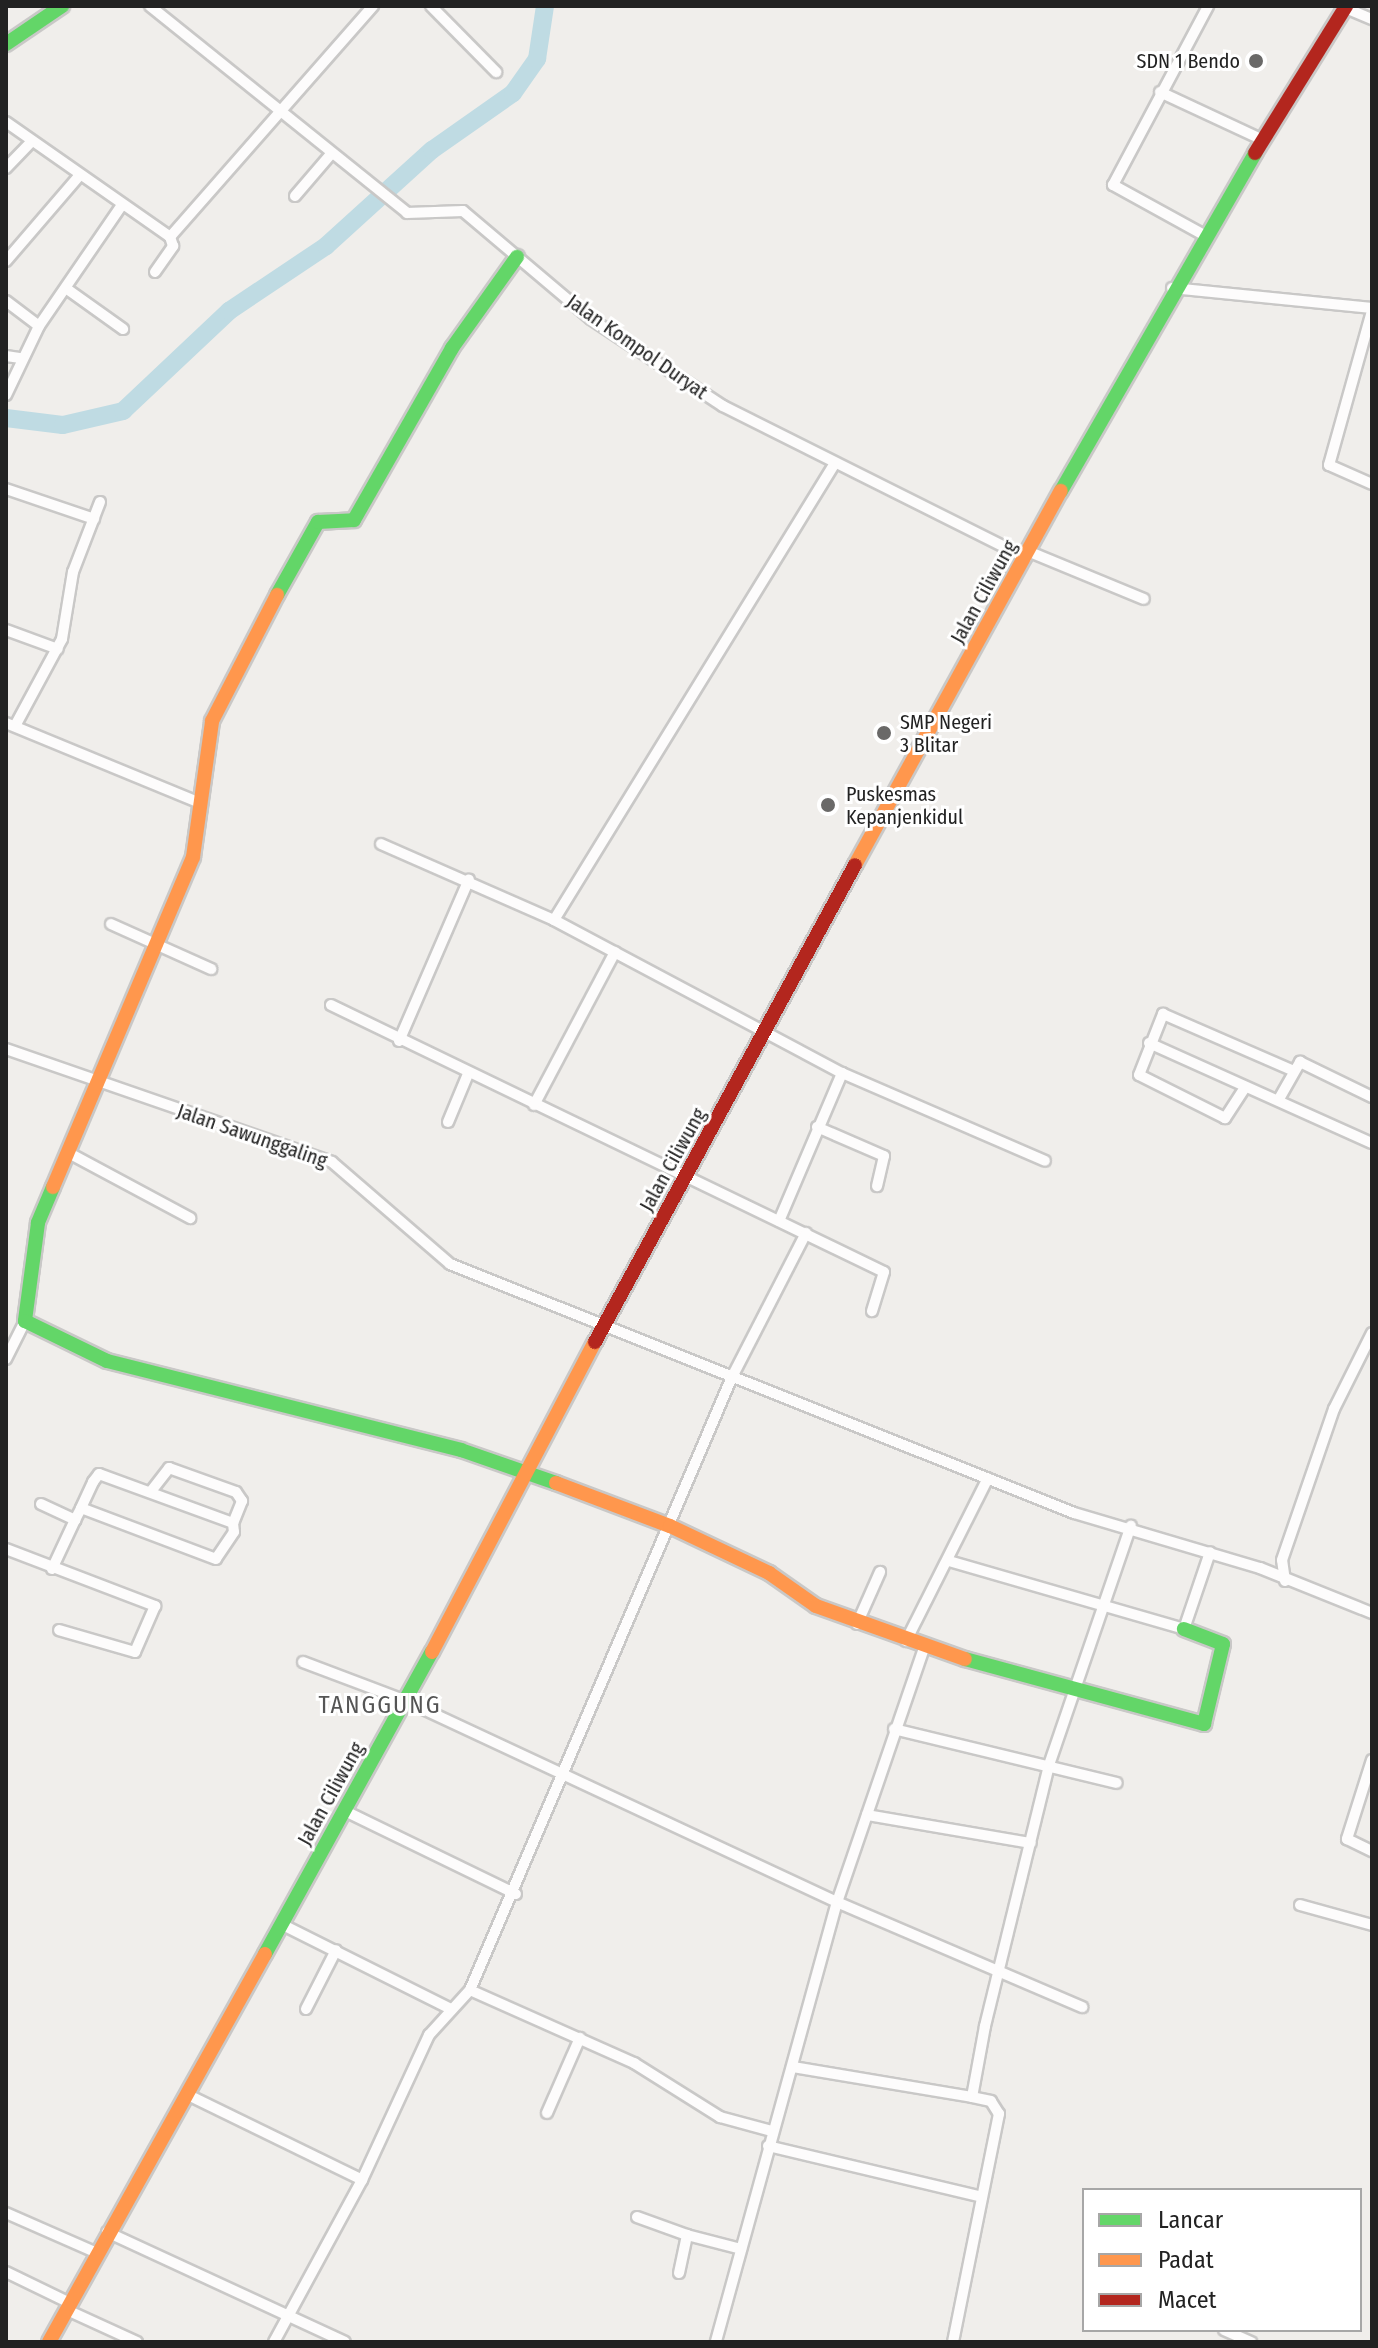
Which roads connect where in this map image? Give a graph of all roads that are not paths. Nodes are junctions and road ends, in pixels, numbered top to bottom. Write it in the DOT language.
graph roads {
  1 [pos="62,6"];
  2 [pos="150,6"];
  3 [pos="373,6"];
  4 [pos="431,6"];
  5 [pos="1208,6"];
  6 [pos="1344,7"];
  7 [pos="1372,19"];
  8 [pos="6,44"];
  9 [pos="496,72"];
  10 [pos="1160,92"];
  11 [pos="278,110"];
  12 [pos="6,122"];
  13 [pos="1263,140"];
  14 [pos="32,141"];
  15 [pos="331,154"];
  16 [pos="6,168"];
  17 [pos="80,175"];
  18 [pos="295,196"];
  19 [pos="122,205"];
  20 [pos="1204,235"];
  21 [pos="170,237"];
  22 [pos="517,257"];
  23 [pos="6,261"];
  24 [pos="155,272"];
  25 [pos="1172,288"];
  26 [pos="67,289"];
  27 [pos="6,301"];
  28 [pos="1372,310"];
  29 [pos="39,326"];
  30 [pos="123,329"];
  31 [pos="6,356"];
  32 [pos="21,358"];
  33 [pos="6,395"];
  34 [pos="835,463"];
  35 [pos="1372,484"];
  36 [pos="6,489"];
  37 [pos="100,502"];
  38 [pos="94,519"];
  39 [pos="1028,555"];
  40 [pos="1144,599"];
  41 [pos="6,630"];
  42 [pos="58,649"];
  43 [pos="10,725"];
  44 [pos="198,802"];
  45 [pos="381,844"];
  46 [pos="469,879"];
  47 [pos="554,920"];
  48 [pos="111,924"];
  49 [pos="159,944"];
  50 [pos="615,952"];
  51 [pos="211,969"];
  52 [pos="331,1005"];
  53 [pos="765,1033"];
  54 [pos="399,1041"];
  55 [pos="1149,1043"];
  56 [pos="6,1049"];
  57 [pos="1289,1068"];
  58 [pos="842,1073"];
  59 [pos="468,1074"];
  60 [pos="99,1083"];
  61 [pos="1244,1089"];
  62 [pos="1275,1097"];
  63 [pos="1372,1097"];
  64 [pos="534,1105"];
  65 [pos="448,1122"];
  66 [pos="817,1127"];
  67 [pos="1372,1143"];
  68 [pos="67,1152"];
  69 [pos="1045,1161"];
  70 [pos="687,1177"];
  71 [pos="877,1186"];
  72 [pos="190,1218"];
  73 [pos="779,1221"];
  74 [pos="806,1233"];
  75 [pos="872,1311"];
  76 [pos="25,1321"];
  77 [pos="604,1324"];
  78 [pos="1372,1333"];
  79 [pos="6,1359"];
  80 [pos="732,1377"];
  81 [pos="530,1474"];
  82 [pos="988,1478"];
  83 [pos="152,1490"];
  84 [pos="41,1504"];
  85 [pos="81,1508"];
  86 [pos="75,1520"];
  87 [pos="233,1523"];
  88 [pos="670,1526"];
  89 [pos="1131,1526"];
  90 [pos="6,1549"];
  91 [pos="1210,1552"];
  92 [pos="1282,1560"];
  93 [pos="949,1561"];
  94 [pos="1260,1568"];
  95 [pos="52,1569"];
  96 [pos="880,1572"];
  97 [pos="1285,1581"];
  98 [pos="1101,1607"];
  99 [pos="1372,1613"];
  100 [pos="857,1624"];
  101 [pos="1184,1629"];
  102 [pos="59,1630"];
  103 [pos="906,1641"];
  104 [pos="924,1648"];
  105 [pos="303,1662"];
  106 [pos="1072,1688"];
  107 [pos="406,1701"];
  108 [pos="894,1729"];
  109 [pos="1372,1760"];
  110 [pos="1049,1765"];
  111 [pos="563,1777"];
  112 [pos="1117,1783"];
  113 [pos="345,1811"];
  114 [pos="867,1815"];
  115 [pos="1031,1843"];
  116 [pos="1372,1851"];
  117 [pos="516,1894"];
  118 [pos="837,1902"];
  119 [pos="1300,1905"];
  120 [pos="281,1924"];
  121 [pos="1372,1925"];
  122 [pos="336,1950"];
  123 [pos="996,1975"];
  124 [pos="470,1990"];
  125 [pos="1082,2007"];
  126 [pos="306,2009"];
  127 [pos="451,2009"];
  128 [pos="580,2038"];
  129 [pos="793,2067"];
  130 [pos="186,2094"];
  131 [pos="972,2097"];
  132 [pos="547,2113"];
  133 [pos="772,2131"];
  134 [pos="768,2146"];
  135 [pos="362,2180"];
  136 [pos="982,2197"];
  137 [pos="6,2213"];
  138 [pos="637,2217"];
  139 [pos="105,2231"];
  140 [pos="687,2235"];
  141 [pos="741,2249"];
  142 [pos="95,2252"];
  143 [pos="6,2272"];
  144 [pos="679,2273"];
  145 [pos="69,2306"];
  146 [pos="288,2316"];
  147 [pos="1228,2332"];
  148 [pos="49,2342"];
  149 [pos="137,2342"];
  150 [pos="274,2342"];
  151 [pos="345,2342"];
  152 [pos="716,2342"];
  153 [pos="953,2342"];
  154 [pos="1251,2342"];
  1 -- 8 [label="main road"];
  2 -- 11 [label="street, Jalan Kompol Duryat"];
  3 -- 11 [label="street"];
  4 -- 9 [label="street"];
  5 -- 10 [label="street"];
  6 -- 7 [label="street"];
  6 -- 13 [label="main road, Jalan Ciliwung"];
  10 -- 13 [label="street"];
  10 -- 20 [label="street"];
  11 -- 15 [label="street, Jalan Kompol Duryat"];
  11 -- 21 [label="street"];
  12 -- 14 [label="street"];
  13 -- 20 [label="main road, Jalan Ciliwung"];
  14 -- 16 [label="street"];
  14 -- 17 [label="street"];
  15 -- 18 [label="street"];
  15 -- 22 [label="street, Jalan Kompol Duryat"];
  17 -- 19 [label="street"];
  17 -- 23 [label="street"];
  19 -- 21 [label="street"];
  19 -- 26 [label="street"];
  20 -- 25 [label="main road, Jalan Ciliwung"];
  21 -- 24 [label="street"];
  22 -- 34 [label="street, Jalan Kompol Duryat"];
  22 -- 44 [label="main road"];
  25 -- 28 [label="street"];
  25 -- 39 [label="main road, Jalan Ciliwung"];
  26 -- 29 [label="street"];
  26 -- 30 [label="street"];
  27 -- 29 [label="street"];
  28 -- 35 [label="street"];
  29 -- 32 [label="street"];
  31 -- 32 [label="street"];
  32 -- 33 [label="street"];
  34 -- 39 [label="street, Jalan Kompol Duryat"];
  34 -- 47 [label="street"];
  36 -- 38 [label="street"];
  37 -- 38 [label="street"];
  38 -- 42 [label="street"];
  39 -- 40 [label="street, Jalan Kompol Duryat"];
  39 -- 53 [label="main road, Jalan Ciliwung"];
  41 -- 42 [label="street"];
  42 -- 43 [label="street"];
  43 -- 44 [label="street"];
  44 -- 49 [label="main road"];
  45 -- 46 [label="street"];
  46 -- 47 [label="street"];
  46 -- 54 [label="street"];
  47 -- 50 [label="street"];
  48 -- 49 [label="street"];
  49 -- 51 [label="street"];
  49 -- 60 [label="main road"];
  50 -- 53 [label="street"];
  50 -- 64 [label="street"];
  52 -- 54 [label="street"];
  53 -- 58 [label="street"];
  53 -- 70 [label="main road, Jalan Ciliwung"];
  54 -- 59 [label="street"];
  55 -- 57 [label="street"];
  55 -- 61 [label="street"];
  55 -- 61 [label="street"];
  56 -- 60 [label="street, Jalan Sawunggaling"];
  57 -- 62 [label="street"];
  57 -- 63 [label="street"];
  58 -- 66 [label="street"];
  58 -- 69 [label="street"];
  59 -- 64 [label="street"];
  59 -- 65 [label="street"];
  60 -- 68 [label="main road"];
  60 -- 77 [label="street, Jalan Sawunggaling"];
  61 -- 62 [label="street"];
  62 -- 67 [label="street"];
  64 -- 70 [label="street"];
  66 -- 71 [label="street"];
  66 -- 73 [label="street"];
  68 -- 72 [label="street"];
  68 -- 76 [label="main road"];
  70 -- 73 [label="street"];
  70 -- 77 [label="main road, Jalan Ciliwung"];
  73 -- 74 [label="street"];
  74 -- 75 [label="street"];
  74 -- 80 [label="street"];
  76 -- 79 [label="street"];
  76 -- 81 [label="main road"];
  77 -- 80 [label="street, Jalan Sawunggaling"];
  77 -- 81 [label="main road, Jalan Ciliwung"];
  78 -- 92 [label="street"];
  80 -- 82 [label="street, Jalan Sawunggaling"];
  80 -- 88 [label="street"];
  81 -- 88 [label="main road"];
  81 -- 107 [label="main road, Jalan Ciliwung"];
  82 -- 89 [label="street, Jalan Sawunggaling"];
  82 -- 93 [label="street"];
  83 -- 85 [label="street"];
  83 -- 87 [label="street"];
  83 -- 87 [label="street"];
  84 -- 86 [label="street"];
  85 -- 86 [label="street"];
  85 -- 87 [label="street"];
  86 -- 95 [label="street"];
  88 -- 100 [label="main road"];
  88 -- 111 [label="street"];
  89 -- 91 [label="street, Jalan Sawunggaling"];
  89 -- 98 [label="street"];
  90 -- 95 [label="street"];
  91 -- 94 [label="street, Jalan Sawunggaling"];
  91 -- 101 [label="street"];
  92 -- 94 [label="street"];
  92 -- 97 [label="street"];
  93 -- 98 [label="street"];
  93 -- 103 [label="street"];
  94 -- 97 [label="street, Jalan Sawunggaling"];
  95 -- 102 [label="street"];
  96 -- 100 [label="street"];
  97 -- 99 [label="street, Jalan Sawunggaling"];
  98 -- 101 [label="street"];
  98 -- 106 [label="street"];
  100 -- 103 [label="main road"];
  101 -- 106 [label="main road"];
  103 -- 104 [label="main road"];
  104 -- 106 [label="main road"];
  104 -- 108 [label="street"];
  105 -- 107 [label="street"];
  106 -- 110 [label="street"];
  107 -- 111 [label="street"];
  107 -- 113 [label="main road, Jalan Ciliwung"];
  108 -- 110 [label="street"];
  108 -- 114 [label="street"];
  109 -- 116 [label="street"];
  110 -- 112 [label="street"];
  110 -- 115 [label="street"];
  111 -- 117 [label="street"];
  111 -- 118 [label="street"];
  113 -- 117 [label="street"];
  113 -- 120 [label="main road, Jalan Ciliwung"];
  114 -- 115 [label="street"];
  114 -- 118 [label="street"];
  115 -- 123 [label="street"];
  117 -- 124 [label="street"];
  118 -- 123 [label="street"];
  118 -- 129 [label="street"];
  119 -- 121 [label="street"];
  120 -- 122 [label="street"];
  120 -- 130 [label="main road, Jalan Ciliwung"];
  122 -- 126 [label="street"];
  122 -- 127 [label="street"];
  123 -- 125 [label="street"];
  123 -- 131 [label="street"];
  124 -- 127 [label="street"];
  124 -- 128 [label="street"];
  127 -- 135 [label="street"];
  128 -- 132 [label="street"];
  128 -- 133 [label="street"];
  129 -- 131 [label="street"];
  129 -- 133 [label="street"];
  130 -- 135 [label="street"];
  130 -- 139 [label="main road, Jalan Ciliwung"];
  131 -- 136 [label="street"];
  133 -- 134 [label="street"];
  134 -- 136 [label="street"];
  134 -- 141 [label="street"];
  135 -- 146 [label="street"];
  136 -- 153 [label="street"];
  137 -- 142 [label="street"];
  138 -- 140 [label="street"];
  139 -- 142 [label="main road, Jalan Ciliwung"];
  139 -- 146 [label="street"];
  140 -- 141 [label="street"];
  140 -- 144 [label="street"];
  141 -- 152 [label="street"];
  142 -- 145 [label="main road, Jalan Ciliwung"];
  143 -- 145 [label="street"];
  145 -- 148 [label="main road, Jalan Ciliwung"];
  145 -- 149 [label="street"];
  146 -- 150 [label="street"];
  146 -- 151 [label="street"];
  147 -- 154 [label="street"];
}
